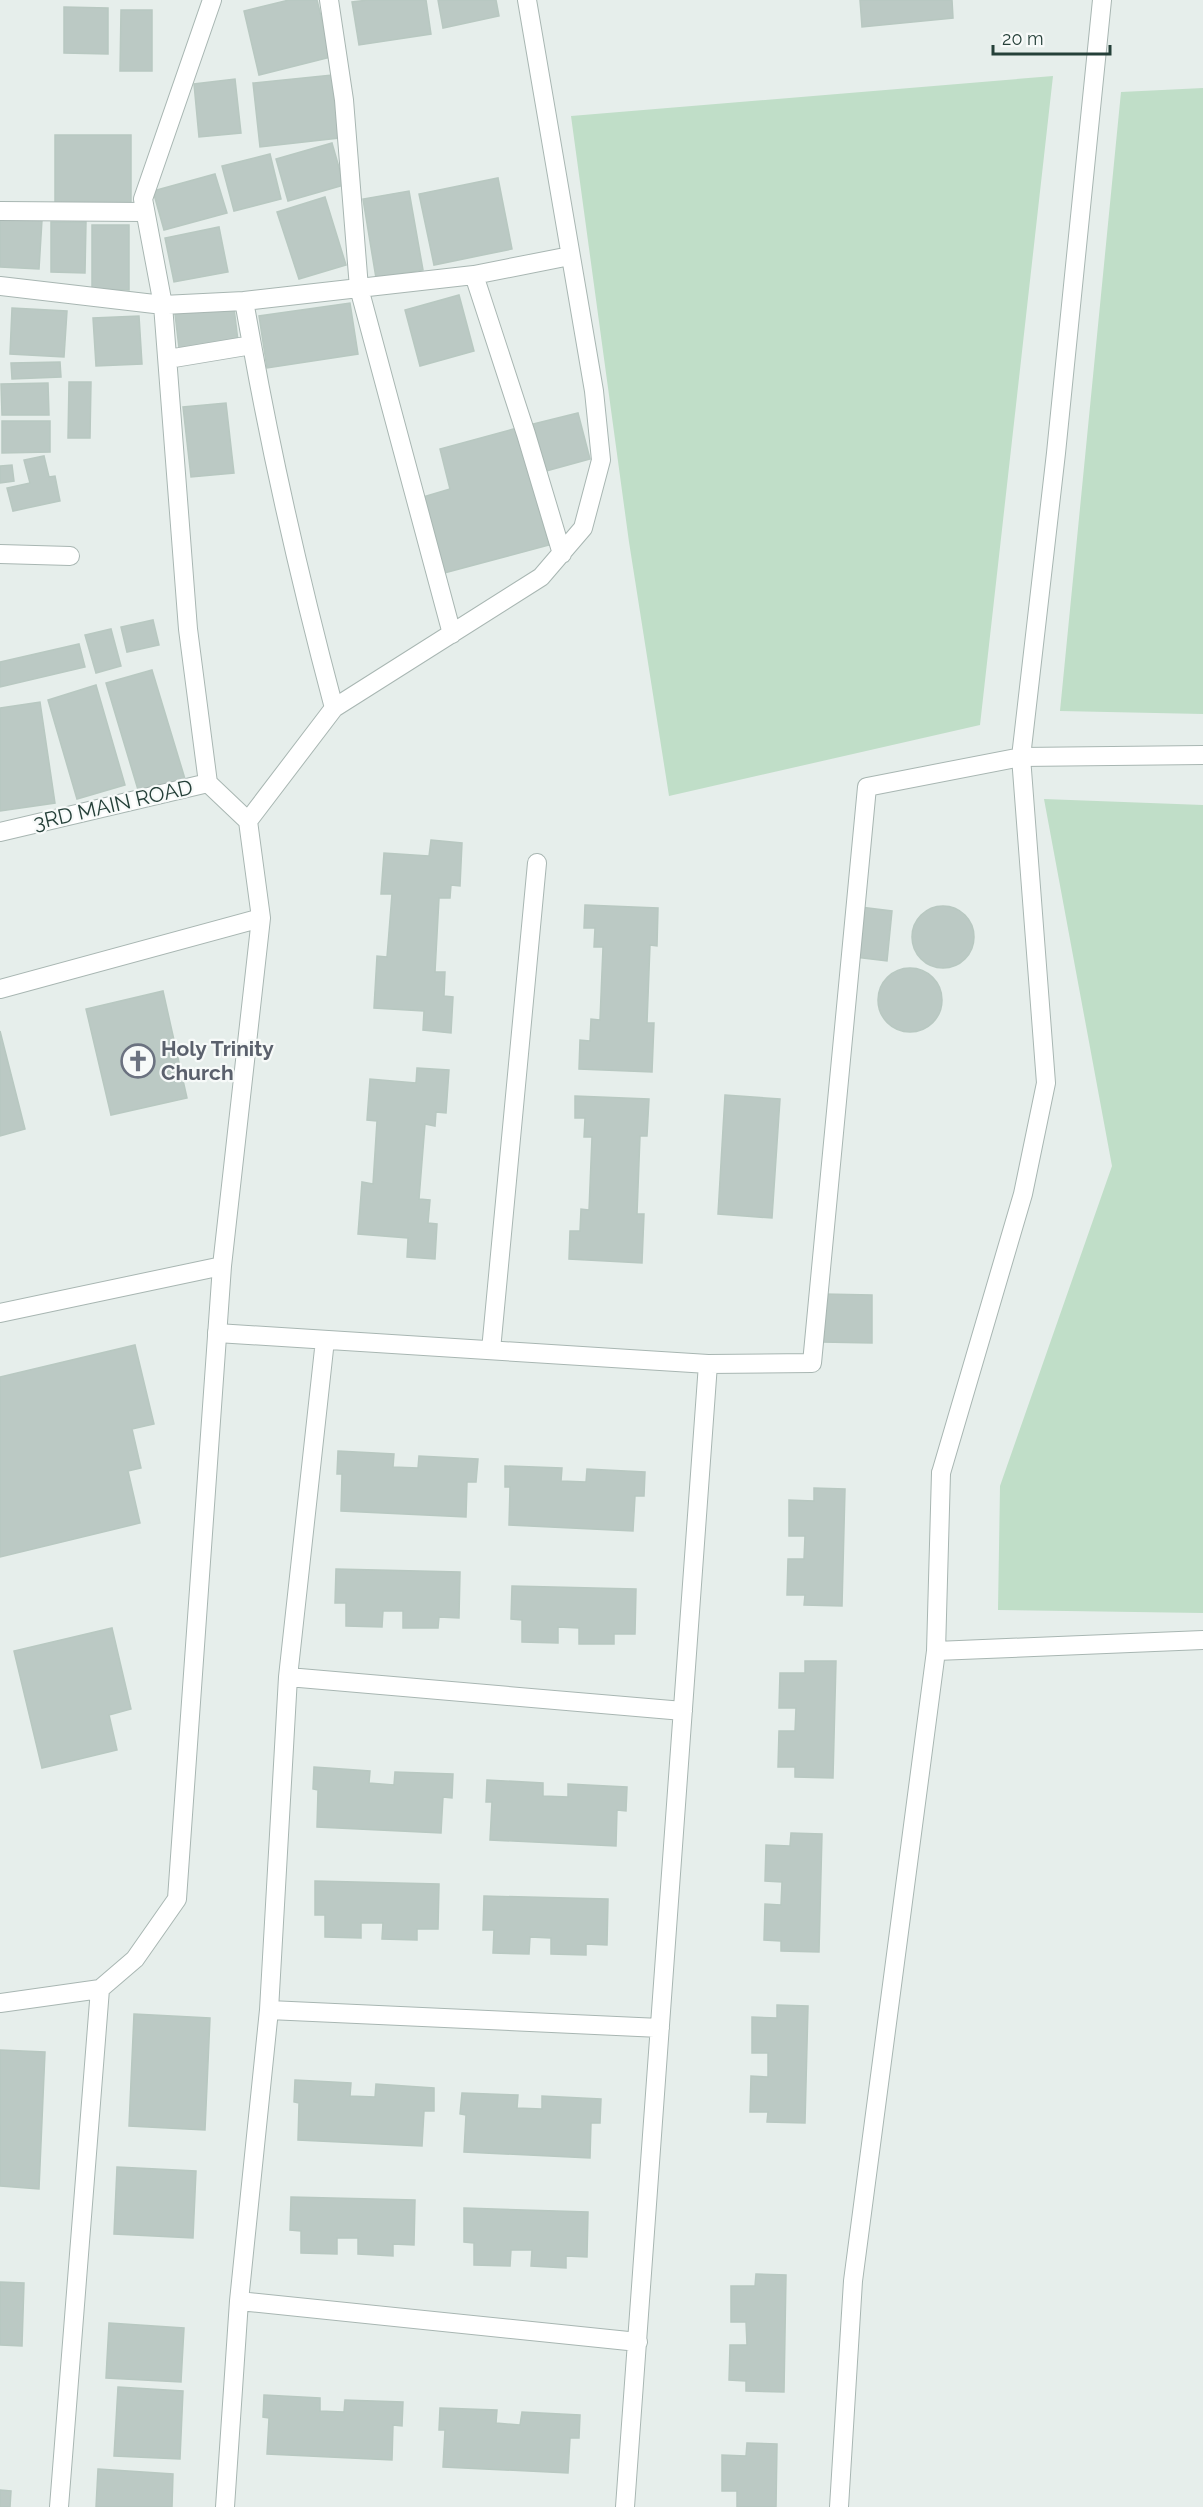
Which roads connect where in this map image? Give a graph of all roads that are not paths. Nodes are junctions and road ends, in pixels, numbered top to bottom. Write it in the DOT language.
graph roads {
  1 [pos="212,0"];
  2 [pos="329,0"];
  3 [pos="527,0"];
  4 [pos="1102,0"];
  5 [pos="0,211"];
  6 [pos="145,212"];
  7 [pos="570,256"];
  8 [pos="474,275"];
  9 [pos="0,286"];
  10 [pos="359,288"];
  11 [pos="244,301"];
  12 [pos="164,305"];
  13 [pos="252,345"];
  14 [pos="168,359"];
  15 [pos="0,554"];
  16 [pos="562,554"];
  17 [pos="70,556"];
  18 [pos="452,634"];
  19 [pos="334,708"];
  20 [pos="1203,755"];
  21 [pos="1021,756"];
  22 [pos="208,783"];
  23 [pos="248,821"];
  24 [pos="0,832"];
  25 [pos="537,862"];
  26 [pos="261,918"];
  27 [pos="0,990"];
  28 [pos="222,1266"];
  29 [pos="0,1313"];
  30 [pos="217,1333"];
  31 [pos="325,1340"];
  32 [pos="491,1350"];
  33 [pos="708,1364"];
  34 [pos="1203,1640"];
  35 [pos="936,1651"];
  36 [pos="288,1677"];
  37 [pos="683,1711"];
  38 [pos="100,1989"];
  39 [pos="0,2003"];
  40 [pos="269,2010"];
  41 [pos="660,2028"];
  42 [pos="238,2301"];
  43 [pos="638,2342"];
  44 [pos="60,2507"];
  45 [pos="225,2507"];
  46 [pos="625,2507"];
  47 [pos="839,2507"];
  1 -- 6 [label="street"];
  2 -- 10 [label="street"];
  3 -- 7 [label="street"];
  4 -- 21 [label="street"];
  5 -- 6 [label="street"];
  6 -- 12 [label="street"];
  7 -- 8 [label="street"];
  7 -- 16 [label="street"];
  8 -- 10 [label="street"];
  8 -- 16 [label="street"];
  9 -- 12 [label="street"];
  10 -- 11 [label="street"];
  10 -- 18 [label="street"];
  11 -- 12 [label="street"];
  11 -- 13 [label="street"];
  12 -- 14 [label="street"];
  13 -- 14 [label="street"];
  13 -- 19 [label="street"];
  14 -- 22 [label="street"];
  15 -- 17 [label="street"];
  16 -- 18 [label="street"];
  18 -- 19 [label="street"];
  19 -- 23 [label="street"];
  20 -- 21 [label="street"];
  21 -- 33 [label="street"];
  21 -- 35 [label="street"];
  22 -- 23 [label="street, 3RD MAIN ROAD"];
  22 -- 24 [label="street, 3RD MAIN ROAD"];
  23 -- 26 [label="street"];
  25 -- 32 [label="street"];
  26 -- 27 [label="street"];
  26 -- 28 [label="street"];
  28 -- 29 [label="street"];
  28 -- 30 [label="street"];
  30 -- 31 [label="street"];
  30 -- 38 [label="street"];
  31 -- 32 [label="street"];
  31 -- 36 [label="street"];
  32 -- 33 [label="street"];
  33 -- 37 [label="street"];
  34 -- 35 [label="street"];
  35 -- 47 [label="street"];
  36 -- 37 [label="street"];
  36 -- 40 [label="street"];
  37 -- 41 [label="street"];
  38 -- 39 [label="street"];
  38 -- 44 [label="street"];
  40 -- 41 [label="street"];
  40 -- 42 [label="street"];
  41 -- 43 [label="street"];
  42 -- 43 [label="street"];
  42 -- 45 [label="street"];
  43 -- 46 [label="street"];
}
